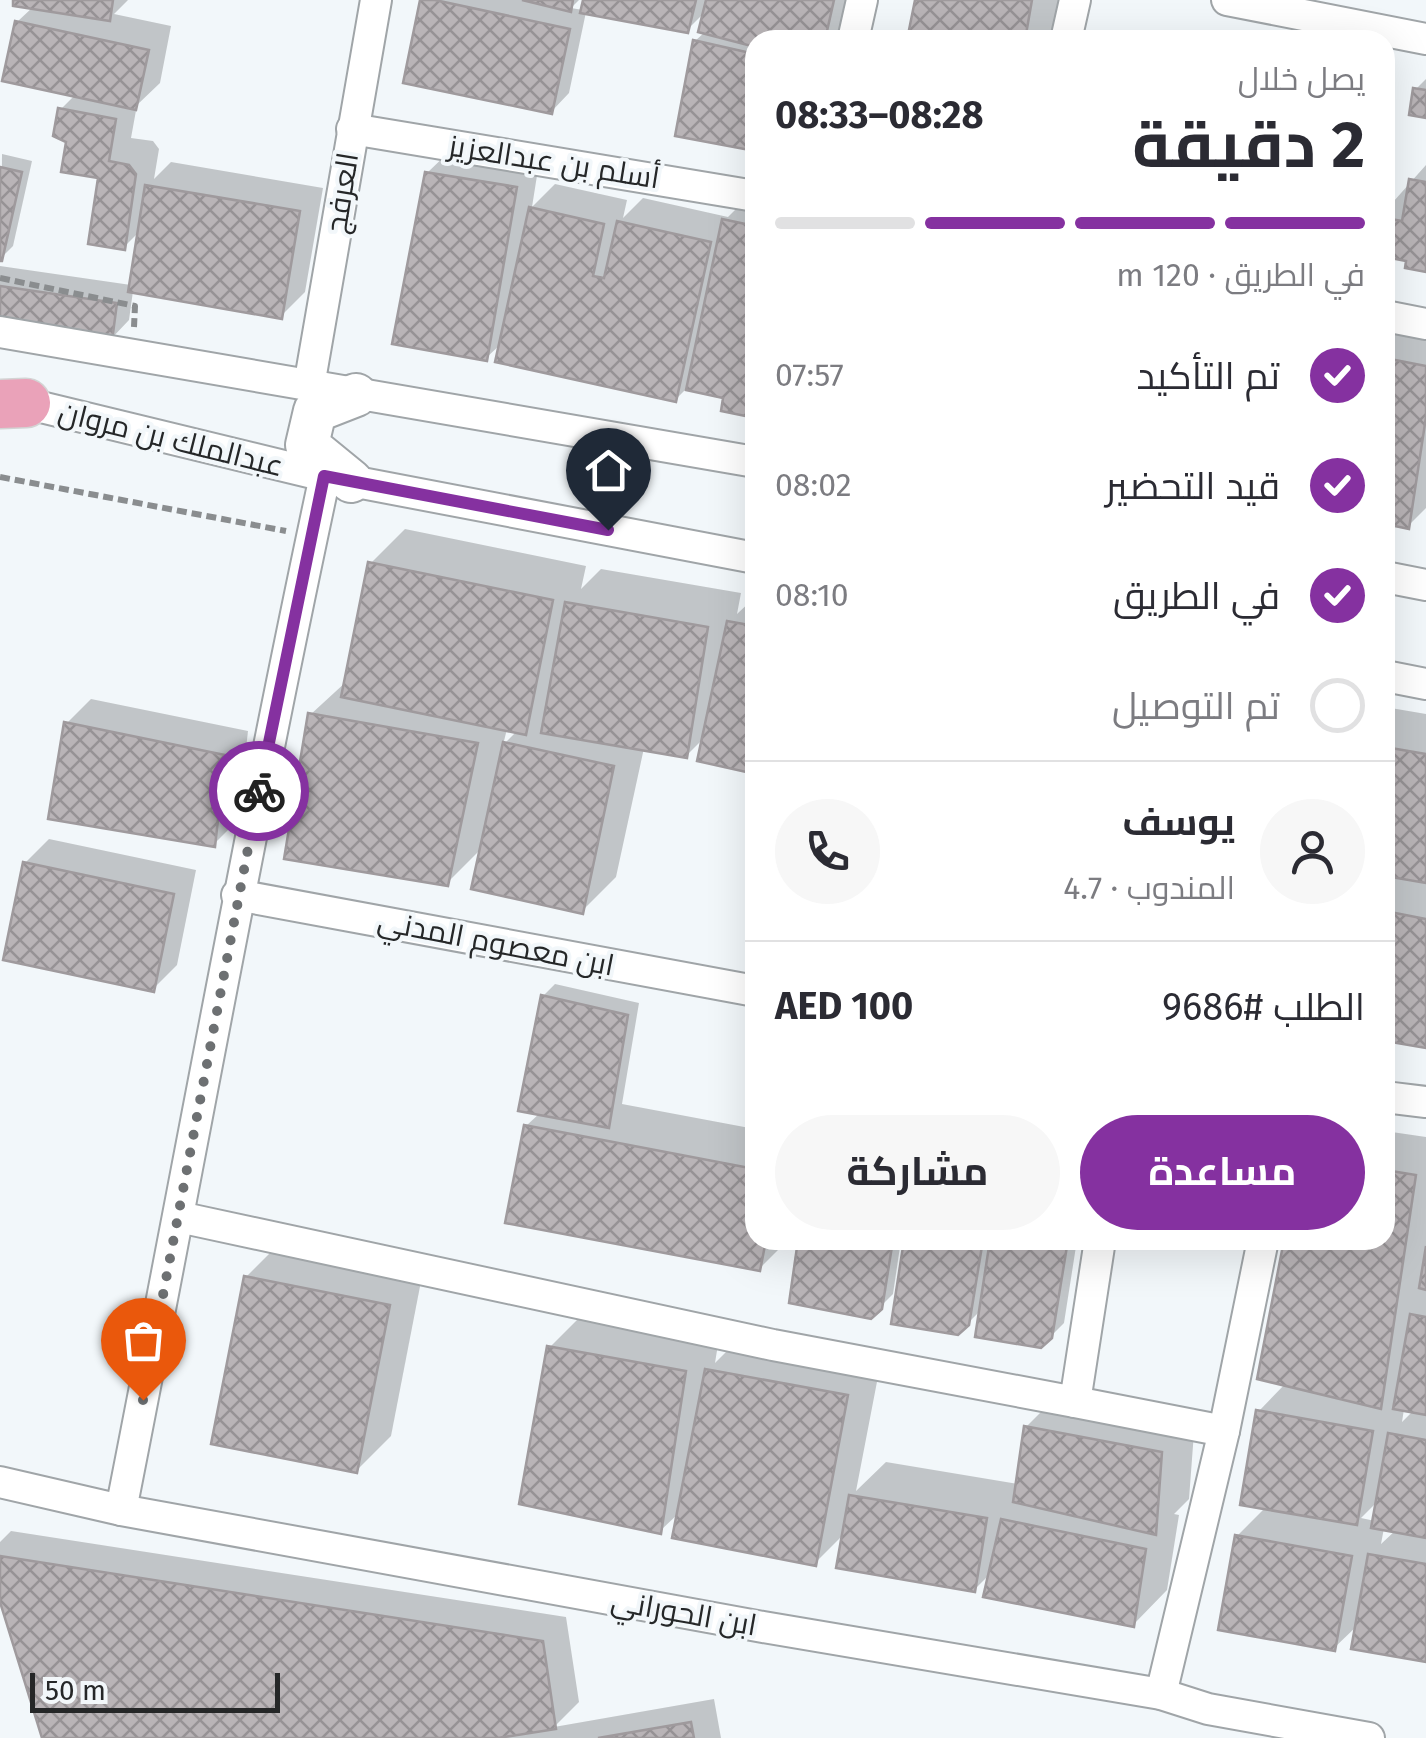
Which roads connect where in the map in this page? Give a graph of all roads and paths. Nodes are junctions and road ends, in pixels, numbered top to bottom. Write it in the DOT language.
graph roads {
  1 [pos="376,0"];
  2 [pos="862,0"];
  3 [pos="1075,0"];
  4 [pos="1227,0"];
  5 [pos="1272,26"];
  6 [pos="855,30"];
  7 [pos="1068,30"];
  8 [pos="1319,30"];
  9 [pos="1395,36"];
  10 [pos="1426,39"];
  11 [pos="352,129"];
  12 [pos="745,194"];
  13 [pos="0,278"];
  14 [pos="1395,318"];
  15 [pos="1426,324"];
  16 [pos="0,332"];
  17 [pos="134,338"];
  18 [pos="309,386"];
  19 [pos="356,394"];
  20 [pos="9,401"];
  21 [pos="745,460"];
  22 [pos="0,477"];
  23 [pos="338,479"];
  24 [pos="312,536"];
  25 [pos="745,556"];
  26 [pos="1395,579"];
  27 [pos="1426,585"];
  28 [pos="1395,678"];
  29 [pos="1426,684"];
  30 [pos="237,895"];
  31 [pos="745,990"];
  32 [pos="1395,1097"];
  33 [pos="1426,1102"];
  34 [pos="179,1218"];
  35 [pos="1098,1250"];
  36 [pos="1261,1250"];
  37 [pos="1075,1402"];
  38 [pos="1224,1432"];
  39 [pos="0,1482"];
  40 [pos="121,1510"];
  41 [pos="1161,1694"];
  42 [pos="1206,1723"];
  43 [pos="1368,1738"];
  1 -- 11 [label="street, العرفج"];
  2 -- 6 [label="street"];
  3 -- 7 [label="street"];
  4 -- 5 [label="street"];
  5 -- 8 [label="street"];
  9 -- 10 [label="street"];
  11 -- 12 [label="street, أسلم بن عبدالعزيز"];
  11 -- 18 [label="street, العرفج"];
  13 -- 17 [label="path"];
  14 -- 15 [label="street"];
  16 -- 18 [label="street"];
  18 -- 19 [label="street"];
  19 -- 21 [label="street"];
  19 -- 23 [label="street"];
  20 -- 23 [label="street, عبدالملك بن مروان"];
  22 -- 24 [label="path"];
  23 -- 24 [label="street"];
  23 -- 25 [label="street, عبدالملك بن مروان"];
  24 -- 30 [label="street"];
  26 -- 27 [label="street"];
  28 -- 29 [label="street"];
  30 -- 31 [label="street, ابن معصوم المدني"];
  30 -- 34 [label="street"];
  32 -- 33 [label="street"];
  34 -- 37 [label="street"];
  34 -- 40 [label="street"];
  35 -- 37 [label="street"];
  36 -- 38 [label="street"];
  37 -- 38 [label="street"];
  38 -- 41 [label="street"];
  39 -- 40 [label="street, ابن الحوراني"];
  40 -- 41 [label="street, ابن الحوراني"];
  41 -- 42 [label="street, ابن الحوراني"];
  42 -- 43 [label="street, ابن الحوراني"];
}
